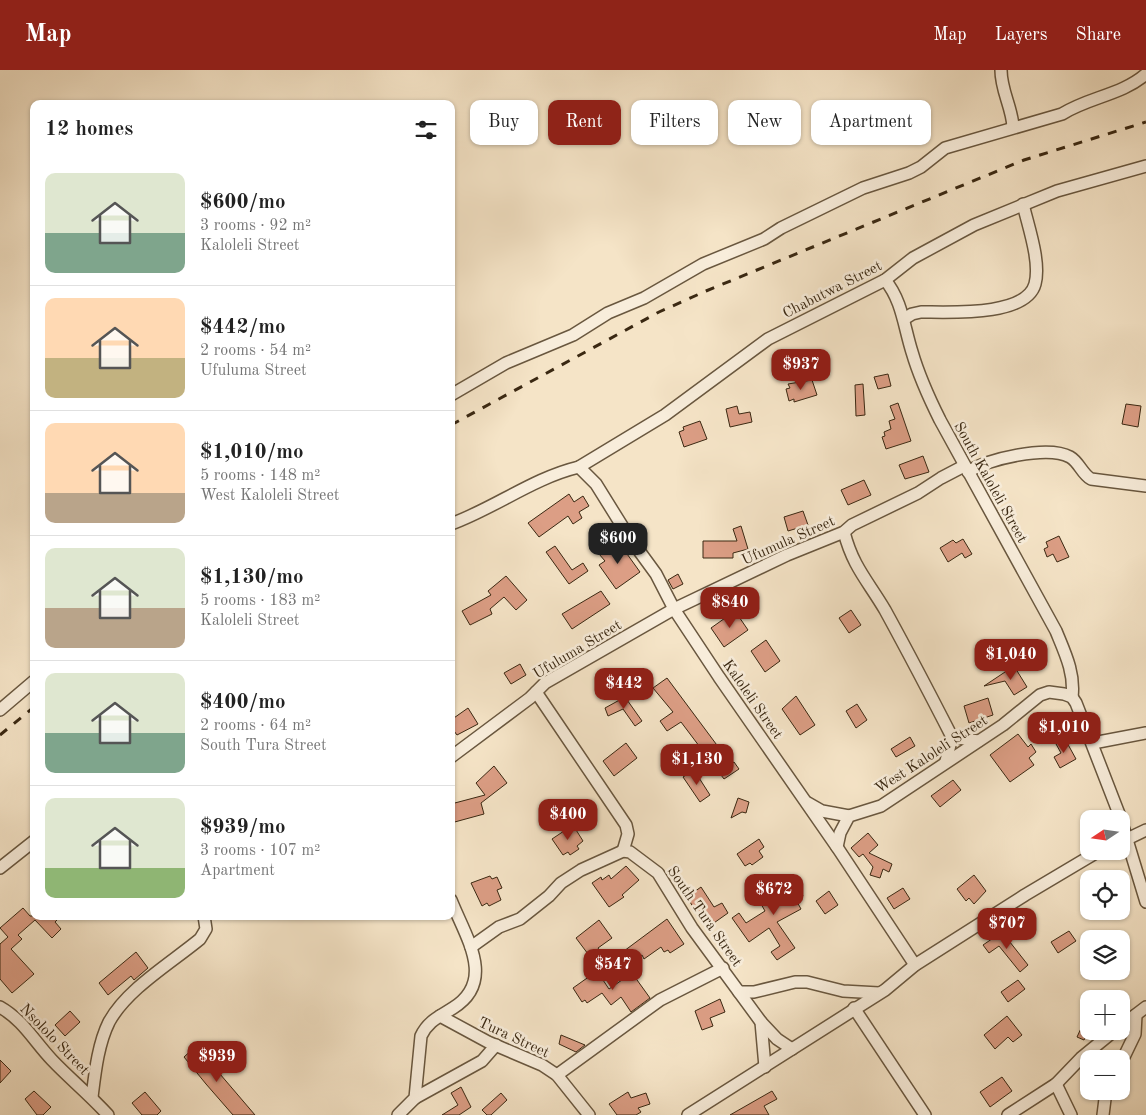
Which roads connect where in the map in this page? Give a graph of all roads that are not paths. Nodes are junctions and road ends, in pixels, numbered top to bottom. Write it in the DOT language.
graph roads {
  1 [pos="1001,70"];
  2 [pos="1146,74"];
  3 [pos="1013,127"];
  4 [pos="1146,166"];
  5 [pos="1023,204"];
  6 [pos="886,280"];
  7 [pos="904,319"];
  8 [pos="455,394"];
  9 [pos="579,467"];
  10 [pos="966,469"];
  11 [pos="1146,486"];
  12 [pos="455,522"];
  13 [pos="844,532"];
  14 [pos="674,608"];
  15 [pos="30,684"];
  16 [pos="536,692"];
  17 [pos="1072,697"];
  18 [pos="0,710"];
  19 [pos="1146,732"];
  20 [pos="952,737"];
  21 [pos="978,742"];
  22 [pos="1093,743"];
  23 [pos="455,754"];
  24 [pos="946,761"];
  25 [pos="807,803"];
  26 [pos="1117,810"];
  27 [pos="849,816"];
  28 [pos="1146,830"];
  29 [pos="1130,838"];
  30 [pos="30,844"];
  31 [pos="837,847"];
  32 [pos="623,851"];
  33 [pos="1130,855"];
  34 [pos="1084,860"];
  35 [pos="0,868"];
  36 [pos="1146,902"];
  37 [pos="455,909"];
  38 [pos="205,920"];
  39 [pos="471,947"];
  40 [pos="915,965"];
  41 [pos="723,968"];
  42 [pos="739,992"];
  43 [pos="879,993"];
  44 [pos="0,1007"];
  45 [pos="854,1008"];
  46 [pos="1141,1011"];
  47 [pos="440,1016"];
  48 [pos="1130,1019"];
  49 [pos="760,1022"];
  50 [pos="1103,1040"];
  51 [pos="496,1045"];
  52 [pos="792,1049"];
  53 [pos="1127,1050"];
  54 [pos="765,1067"];
  55 [pos="557,1075"];
  56 [pos="1056,1084"];
  57 [pos="92,1097"];
  58 [pos="415,1098"];
  59 [pos="1105,1100"];
  60 [pos="108,1115"];
  61 [pos="398,1115"];
  62 [pos="589,1115"];
  63 [pos="688,1115"];
  64 [pos="925,1115"];
  65 [pos="1008,1115"];
  66 [pos="1071,1115"];
  67 [pos="1103,1115"];
  1 -- 3 [label="street"];
  2 -- 3 [label="street"];
  3 -- 8 [label="street"];
  4 -- 5 [label="street, Chabutwa Street"];
  5 -- 6 [label="street, Chabutwa Street"];
  5 -- 7 [label="street"];
  6 -- 7 [label="street, South Kaloleli Street"];
  6 -- 9 [label="street, Chabutwa Street"];
  7 -- 10 [label="street, South Kaloleli Street"];
  9 -- 12 [label="street"];
  9 -- 14 [label="street, Kaloleli Street"];
  10 -- 11 [label="street, Ufumula Street"];
  10 -- 13 [label="street, Ufumula Street"];
  10 -- 17 [label="street, South Kaloleli Street"];
  13 -- 14 [label="street, Ufumula Street"];
  13 -- 20 [label="street"];
  14 -- 16 [label="street, Ufuluma Street"];
  14 -- 25 [label="street, Kaloleli Street"];
  15 -- 18 [label="street"];
  16 -- 23 [label="street, Ufuluma Street"];
  16 -- 32 [label="street"];
  17 -- 21 [label="street, West Kaloleli Street"];
  17 -- 22 [label="street"];
  19 -- 22 [label="street"];
  20 -- 21 [label="street"];
  20 -- 24 [label="street"];
  21 -- 24 [label="street, West Kaloleli Street"];
  22 -- 26 [label="street"];
  24 -- 27 [label="street, West Kaloleli Street"];
  25 -- 27 [label="street"];
  25 -- 31 [label="street, Kaloleli Street"];
  27 -- 31 [label="street"];
  28 -- 29 [label="street"];
  30 -- 35 [label="street"];
  31 -- 40 [label="street, Kaloleli Street"];
  32 -- 39 [label="street"];
  32 -- 41 [label="street, South Tura Street"];
  33 -- 36 [label="street"];
  34 -- 40 [label="street"];
  37 -- 39 [label="street"];
  38 -- 57 [label="street"];
  39 -- 47 [label="street"];
  40 -- 43 [label="street"];
  41 -- 42 [label="street, South Tura Street"];
  41 -- 55 [label="street"];
  42 -- 43 [label="street"];
  42 -- 49 [label="street, South Tura Street"];
  43 -- 45 [label="street"];
  44 -- 57 [label="street, Nsololo Street"];
  45 -- 52 [label="street"];
  45 -- 64 [label="street"];
  46 -- 48 [label="street"];
  46 -- 53 [label="street"];
  47 -- 51 [label="street, Tura Street"];
  47 -- 58 [label="street"];
  49 -- 52 [label="street"];
  49 -- 54 [label="street, South Tura Street"];
  50 -- 56 [label="street"];
  51 -- 55 [label="street, Tura Street"];
  51 -- 58 [label="street"];
  52 -- 54 [label="street"];
  54 -- 63 [label="street"];
  55 -- 62 [label="street, Tura Street"];
  56 -- 65 [label="street"];
  56 -- 66 [label="street"];
  57 -- 60 [label="street, Nsololo Street"];
  58 -- 61 [label="street"];
  59 -- 67 [label="street"];
}
